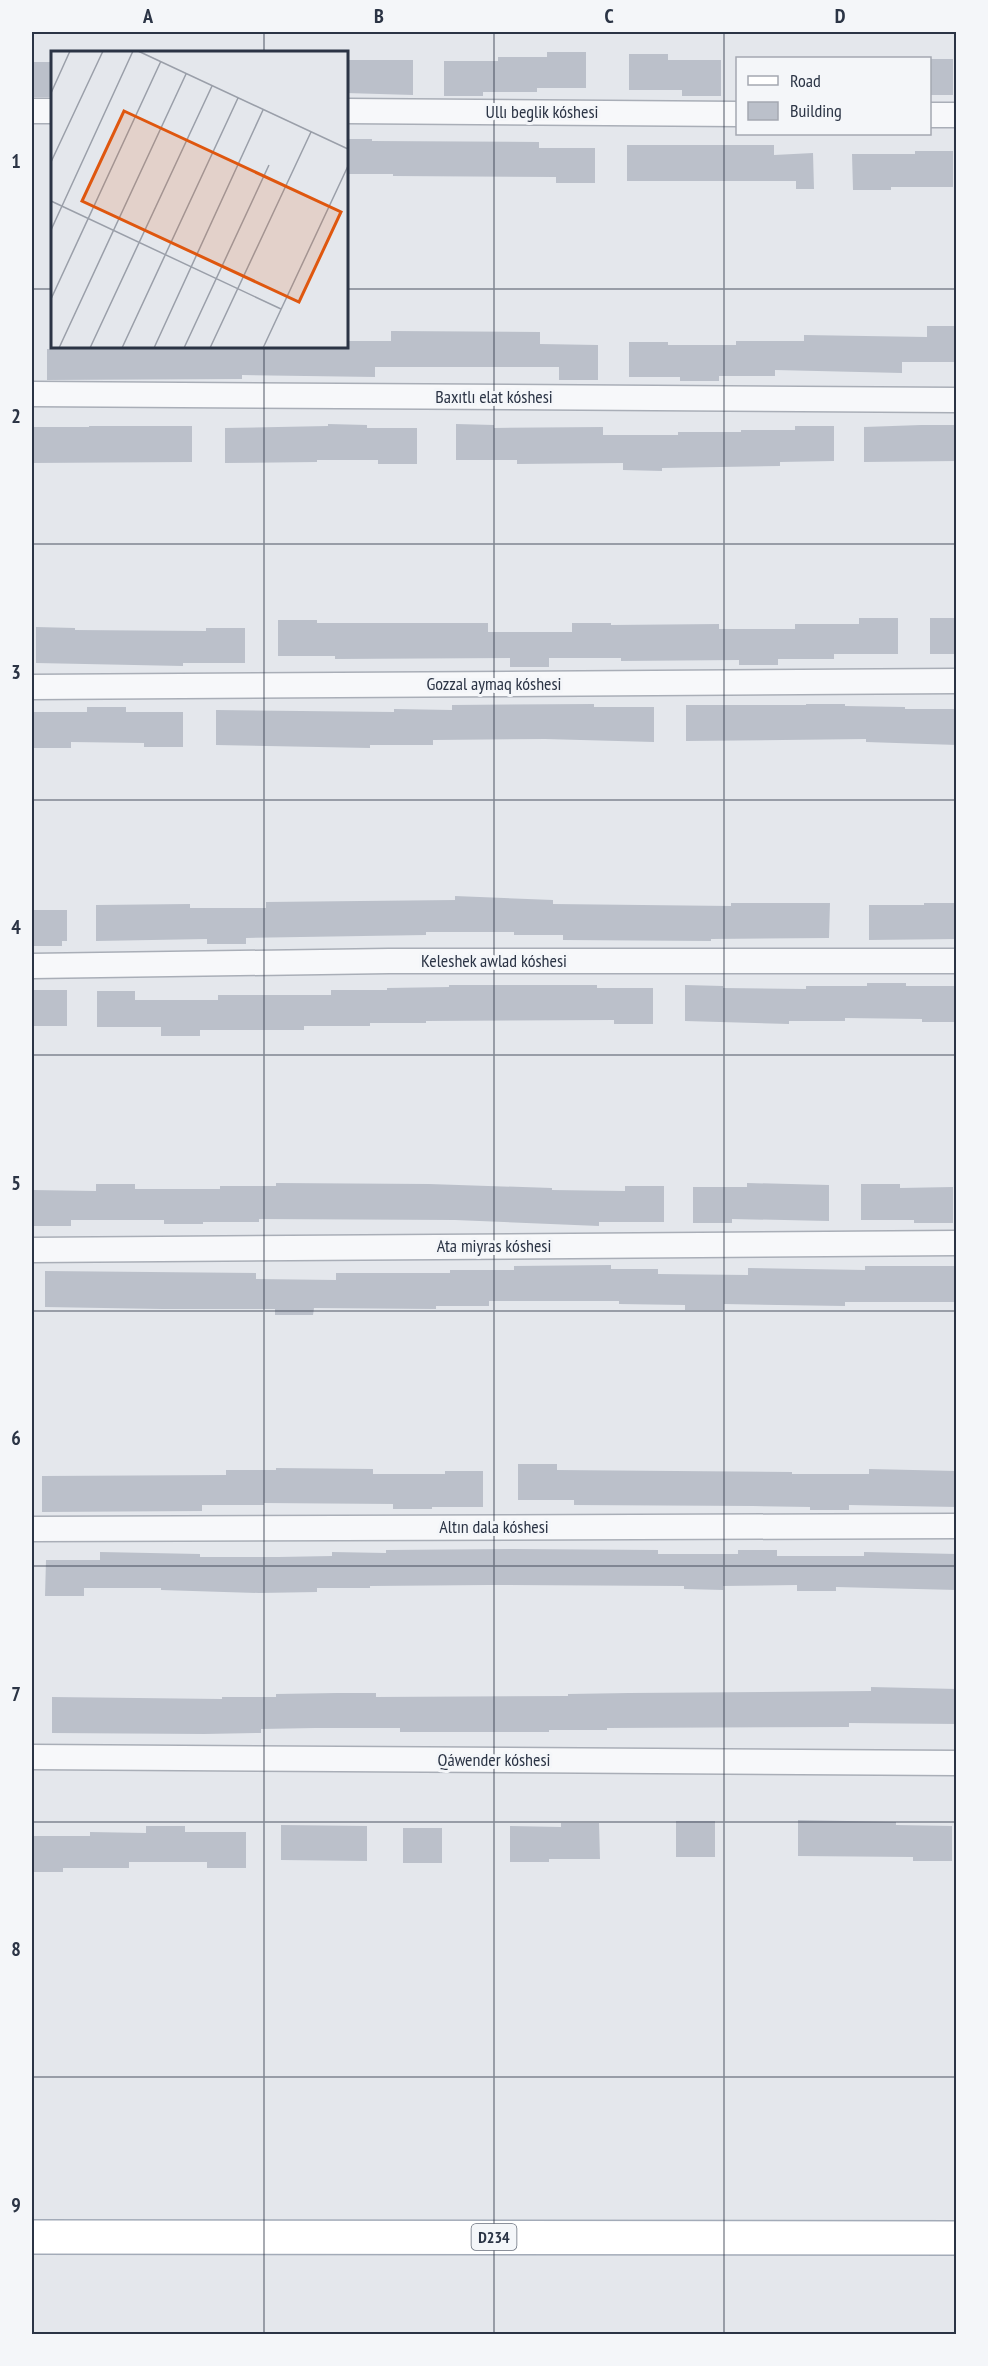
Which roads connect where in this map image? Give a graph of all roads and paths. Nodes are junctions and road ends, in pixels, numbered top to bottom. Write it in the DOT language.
graph roads {
  1 [pos="32,111"];
  2 [pos="51,111"];
  3 [pos="348,111"];
  4 [pos="736,114"];
  5 [pos="931,115"];
  6 [pos="957,115"];
  7 [pos="32,394"];
  8 [pos="957,400"];
  9 [pos="957,681"];
  10 [pos="32,687"];
  11 [pos="957,961"];
  12 [pos="32,966"];
  13 [pos="957,1243"];
  14 [pos="32,1250"];
  15 [pos="957,1526"];
  16 [pos="32,1529"];
  17 [pos="32,1757"];
  18 [pos="957,1763"];
  19 [pos="32,2237"];
  20 [pos="957,2238"];
  1 -- 2 [label="street"];
  3 -- 4 [label="street, Ullı beglik kóshesi"];
  5 -- 6 [label="street"];
  7 -- 8 [label="street, Baxıtlı elat kóshesi"];
  9 -- 10 [label="street, Gozzal aymaq kóshesi"];
  11 -- 12 [label="street, Keleshek awlad kóshesi"];
  13 -- 14 [label="street, Ata miyras kóshesi"];
  15 -- 16 [label="street, Altın dala kóshesi"];
  17 -- 18 [label="street, Qáwender kóshesi"];
  19 -- 20 [label="main road, D234"];
}
